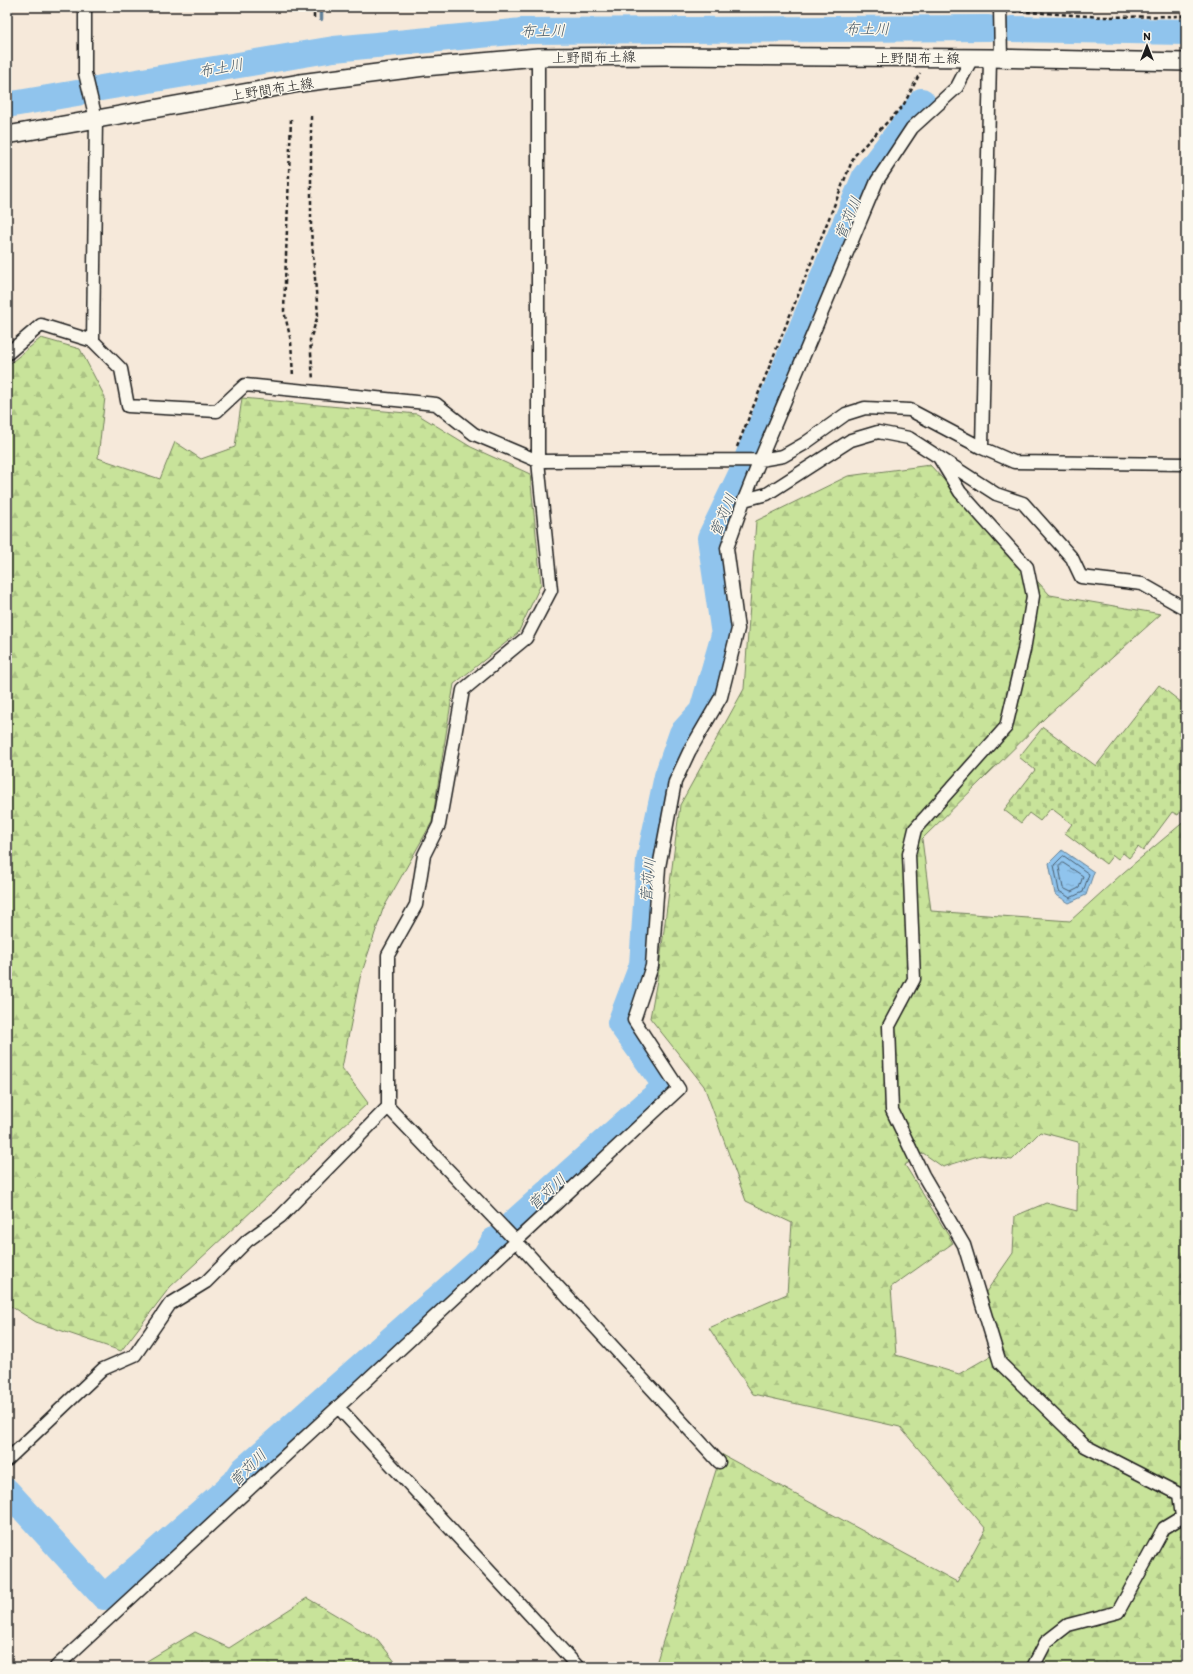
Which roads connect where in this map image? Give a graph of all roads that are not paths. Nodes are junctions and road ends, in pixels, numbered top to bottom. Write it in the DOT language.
graph roads {
  1 [pos="85,7"];
  2 [pos="1000,9"];
  3 [pos="538,57"];
  4 [pos="972,58"];
  5 [pos="996,58"];
  6 [pos="1186,62"];
  7 [pos="96,119"];
  8 [pos="7,135"];
  9 [pos="93,342"];
  10 [pos="7,354"];
  11 [pos="982,448"];
  12 [pos="940,459"];
  13 [pos="760,460"];
  14 [pos="538,461"];
  15 [pos="1186,464"];
  16 [pos="744,500"];
  17 [pos="1186,609"];
  18 [pos="388,1107"];
  19 [pos="515,1240"];
  20 [pos="338,1407"];
  21 [pos="7,1460"];
  22 [pos="719,1462"];
  23 [pos="1184,1517"];
  24 [pos="56,1667"];
  25 [pos="578,1667"];
  26 [pos="1034,1667"];
  1 -- 7 [label="street"];
  2 -- 5 [label="street"];
  3 -- 4 [label="main road, 上野間布土線"];
  3 -- 7 [label="main road, 上野間布土線"];
  3 -- 14 [label="street"];
  4 -- 5 [label="main road, 上野間布土線"];
  4 -- 13 [label="street"];
  5 -- 6 [label="main road, 上野間布土線"];
  5 -- 11 [label="street"];
  7 -- 8 [label="main road, 上野間布土線"];
  7 -- 9 [label="street"];
  9 -- 10 [label="street"];
  9 -- 14 [label="street"];
  11 -- 13 [label="street"];
  11 -- 15 [label="street"];
  12 -- 16 [label="street"];
  12 -- 17 [label="street"];
  12 -- 23 [label="street"];
  13 -- 14 [label="street"];
  13 -- 16 [label="street"];
  14 -- 18 [label="street"];
  16 -- 19 [label="street"];
  18 -- 19 [label="street"];
  18 -- 21 [label="street"];
  19 -- 20 [label="street"];
  19 -- 22 [label="street"];
  20 -- 24 [label="street"];
  20 -- 25 [label="street"];
  23 -- 26 [label="street"];
}
